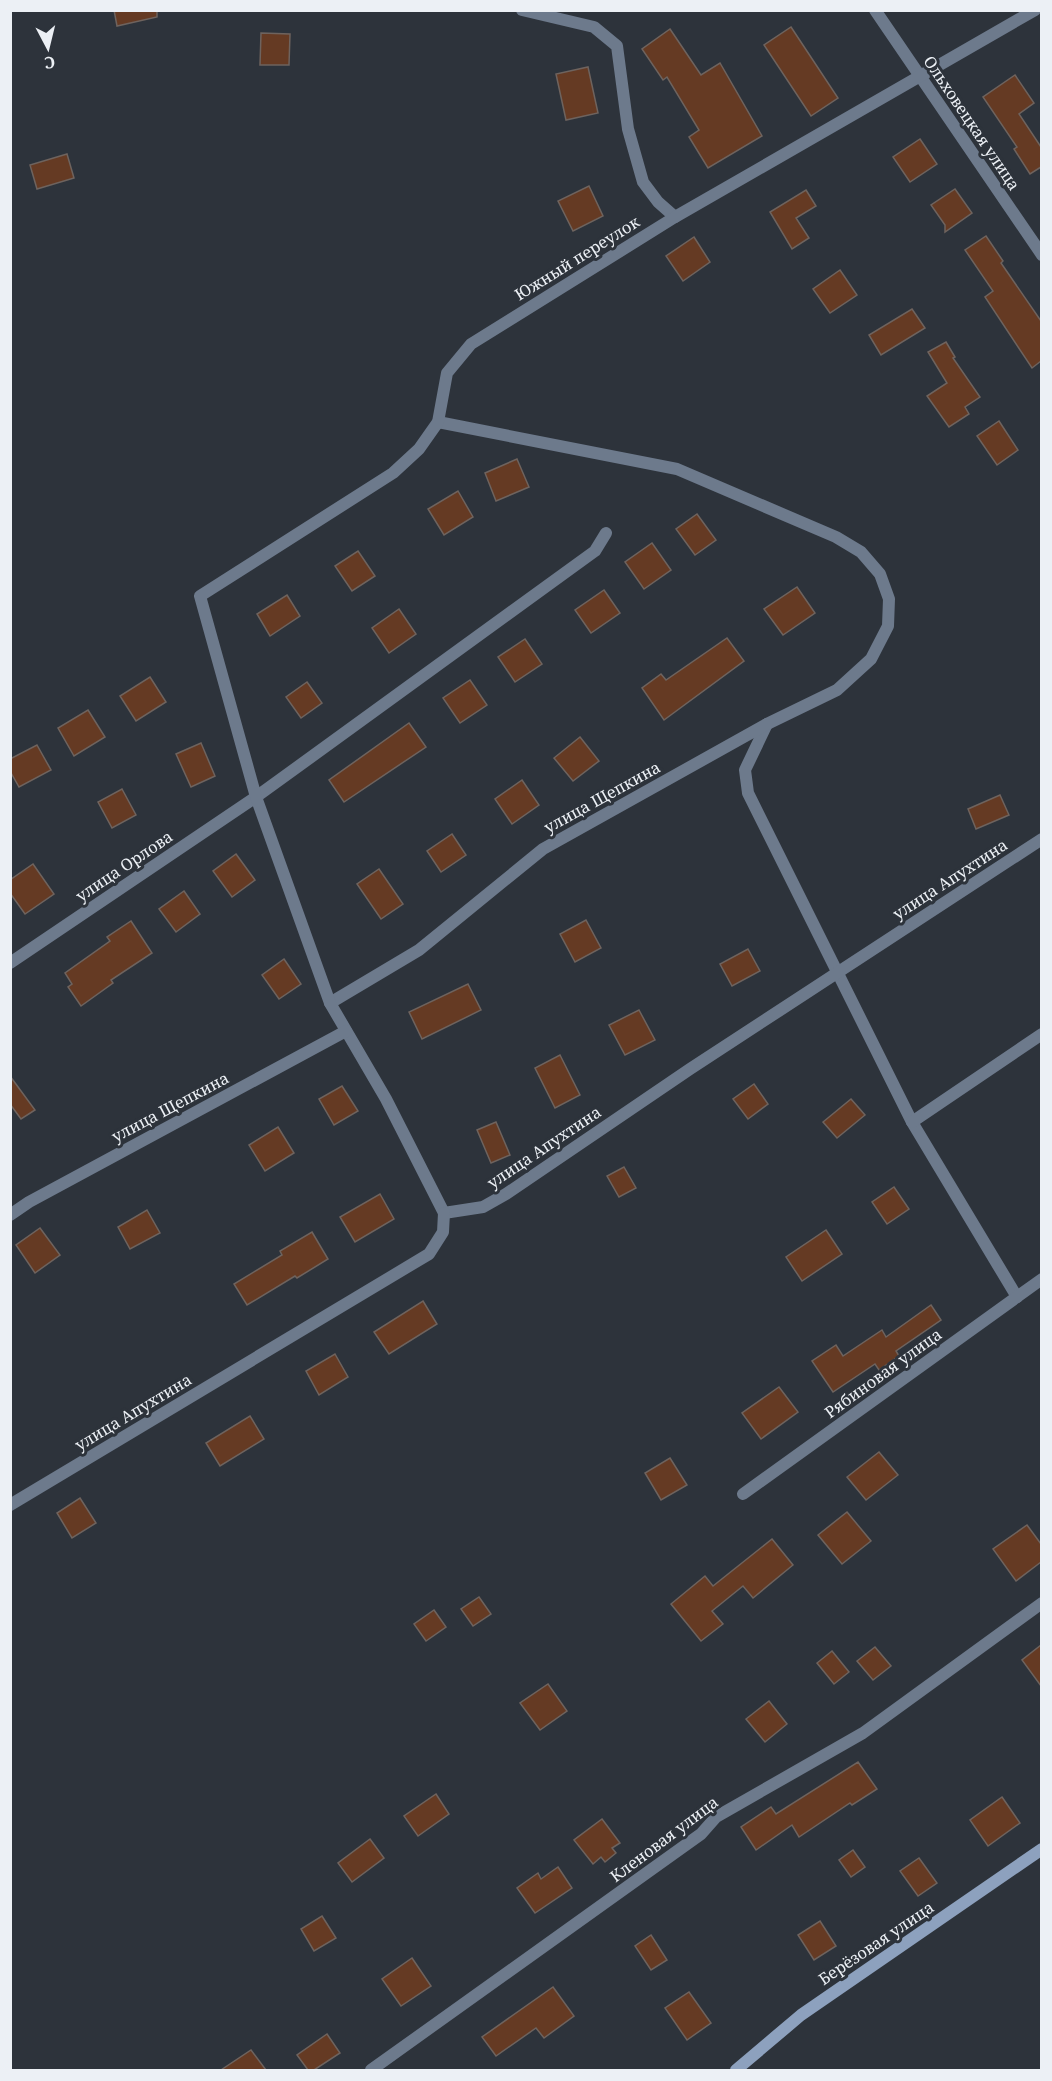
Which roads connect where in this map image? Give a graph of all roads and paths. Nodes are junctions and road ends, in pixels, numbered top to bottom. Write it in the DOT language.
graph roads {
  1 [pos="522,10"];
  2 [pos="875,10"];
  3 [pos="1035,10"];
  4 [pos="921,77"];
  5 [pos="675,217"];
  6 [pos="1041,255"];
  7 [pos="438,422"];
  8 [pos="606,533"];
  9 [pos="767,724"];
  10 [pos="256,797"];
  11 [pos="1041,839"];
  12 [pos="10,963"];
  13 [pos="837,972"];
  14 [pos="330,1003"];
  15 [pos="346,1030"];
  16 [pos="1041,1034"];
  17 [pos="912,1122"];
  18 [pos="444,1213"];
  19 [pos="10,1215"];
  20 [pos="1041,1279"];
  21 [pos="1017,1297"];
  22 [pos="743,1494"];
  23 [pos="10,1505"];
  24 [pos="1041,1603"];
  25 [pos="1041,1849"];
  26 [pos="371,2070"];
  27 [pos="736,2070"];
  1 -- 5 [label="street"];
  2 -- 4 [label="street, Ольховецкая улица"];
  3 -- 4 [label="street, Южный переулок"];
  4 -- 5 [label="street, Южный переулок"];
  4 -- 6 [label="street, Ольховецкая улица"];
  5 -- 7 [label="street, Южный переулок"];
  7 -- 9 [label="street, улица Щепкина"];
  7 -- 10 [label="street, Южный переулок"];
  8 -- 10 [label="street, улица Орлова"];
  9 -- 13 [label="street"];
  9 -- 14 [label="street, улица Щепкина"];
  10 -- 12 [label="street, улица Орлова"];
  10 -- 14 [label="street"];
  11 -- 13 [label="street, улица Апухтина"];
  13 -- 17 [label="street"];
  13 -- 18 [label="street, улица Апухтина"];
  14 -- 15 [label="street"];
  15 -- 18 [label="street"];
  15 -- 19 [label="street, улица Щепкина"];
  16 -- 17 [label="street"];
  17 -- 21 [label="street"];
  18 -- 23 [label="street, улица Апухтина"];
  20 -- 21 [label="street, Рябиновая улица"];
  21 -- 22 [label="street, Рябиновая улица"];
  24 -- 26 [label="street, Кленовая улица"];
  25 -- 27 [label="main road, Берёзовая улица"];
}
